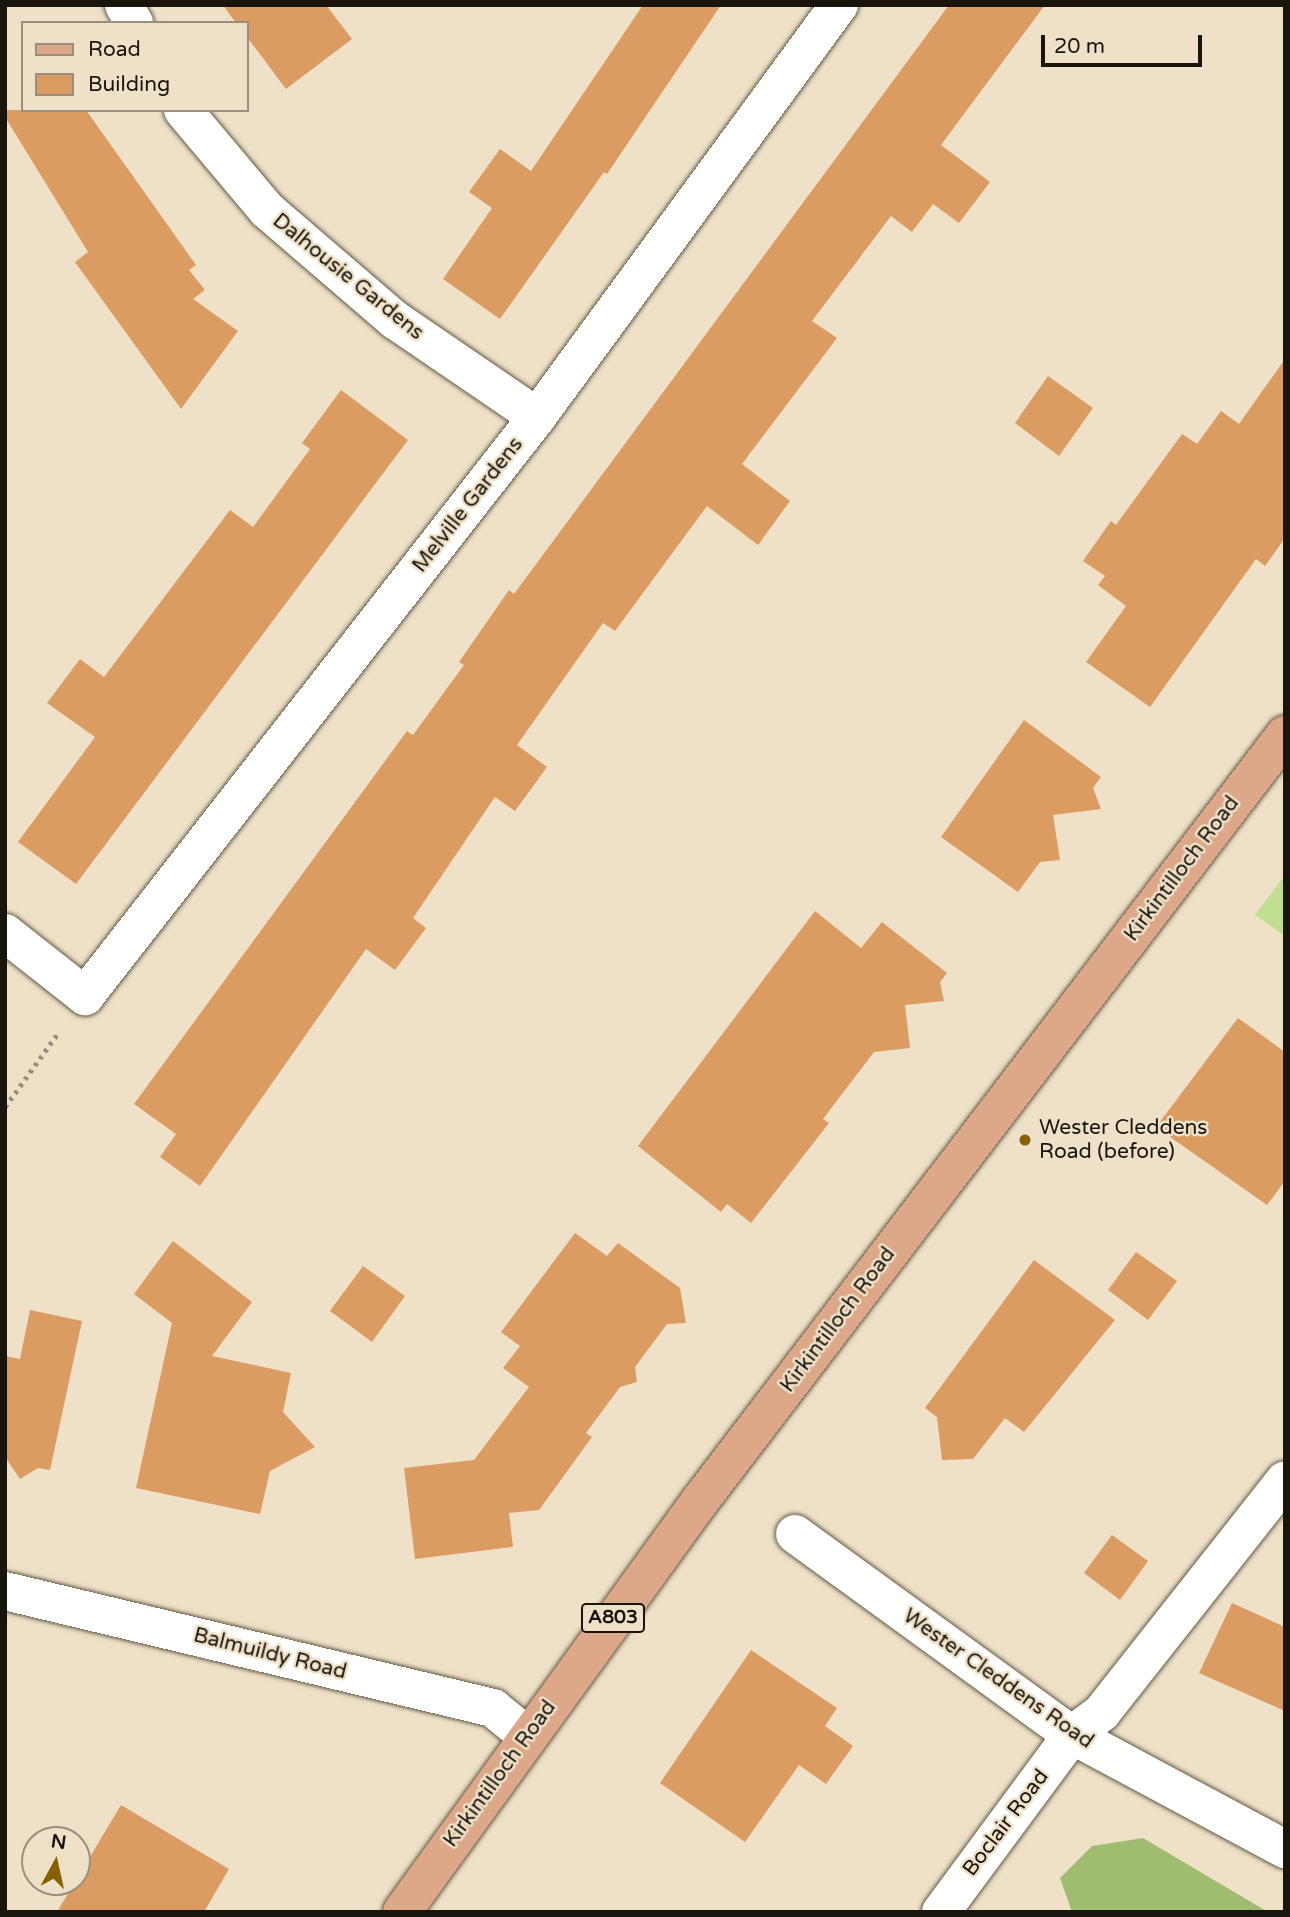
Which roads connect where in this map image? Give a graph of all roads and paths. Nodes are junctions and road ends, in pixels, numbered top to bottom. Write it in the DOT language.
graph roads {
  1 [pos="124,5"];
  2 [pos="839,5"];
  3 [pos="133,21"];
  4 [pos="185,112"];
  5 [pos="537,417"];
  6 [pos="1285,735"];
  7 [pos="5,933"];
  8 [pos="85,996"];
  9 [pos="5,1107"];
  10 [pos="1285,1480"];
  11 [pos="795,1534"];
  12 [pos="7,1599"];
  13 [pos="526,1735"];
  14 [pos="1072,1735"];
  15 [pos="1285,1849"];
  16 [pos="402,1912"];
  17 [pos="940,1912"];
  1 -- 3 [label="street"];
  2 -- 5 [label="street, Melville Gardens"];
  4 -- 5 [label="street, Dalhousie Gardens"];
  5 -- 8 [label="street, Melville Gardens"];
  6 -- 13 [label="main road, Kirkintilloch Road / A803"];
  7 -- 8 [label="street"];
  8 -- 9 [label="path"];
  10 -- 14 [label="street, Boclair Road"];
  11 -- 14 [label="street, Wester Cleddens Road"];
  12 -- 13 [label="street, Balmuildy Road"];
  13 -- 16 [label="main road, Kirkintilloch Road / A803"];
  14 -- 15 [label="street, Wester Cleddens Road"];
  14 -- 17 [label="street, Boclair Road"];
}
